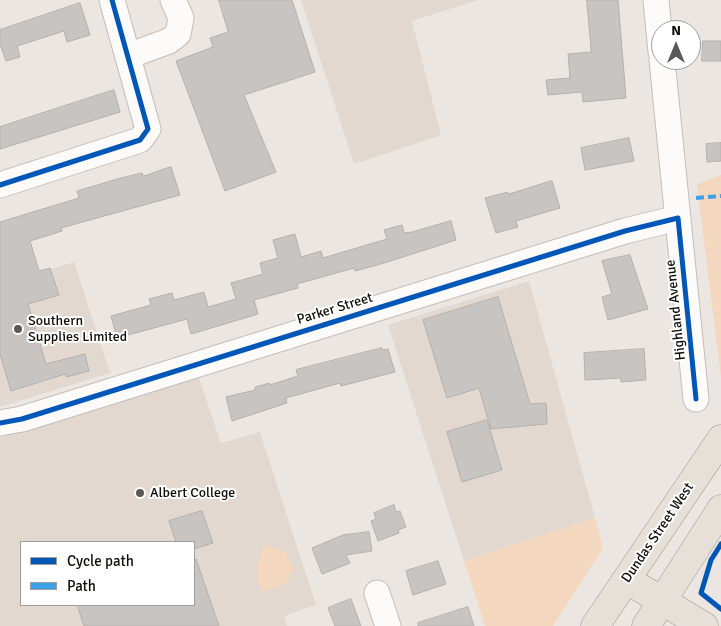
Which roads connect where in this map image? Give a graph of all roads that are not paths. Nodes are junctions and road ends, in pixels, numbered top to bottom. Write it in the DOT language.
graph roads {
  1 [pos="112,0"];
  2 [pos="173,0"];
  3 [pos="656,0"];
  4 [pos="658,20"];
  5 [pos="128,56"];
  6 [pos="663,70"];
  7 [pos="0,185"];
  8 [pos="678,218"];
  9 [pos="696,399"];
  10 [pos="0,423"];
  11 [pos="721,439"];
  12 [pos="721,509"];
  13 [pos="627,580"];
  14 [pos="377,593"];
  15 [pos="662,601"];
  16 [pos="603,615"];
  17 [pos="388,626"];
  18 [pos="647,626"];
  19 [pos="704,626"];
  1 -- 5 [label="street"];
  2 -- 5 [label="street"];
  3 -- 4 [label="street"];
  5 -- 7 [label="street"];
  6 -- 8 [label="street, Highland Avenue"];
  8 -- 9 [label="street, Highland Avenue"];
  8 -- 10 [label="street, Parker Street"];
  11 -- 13 [label="main road, Dundas Street West"];
  12 -- 15 [label="main road"];
  13 -- 15 [label="main road"];
  13 -- 16 [label="main road, Dundas Street West"];
  14 -- 17 [label="street"];
  15 -- 18 [label="main road"];
  15 -- 19 [label="main road"];
  16 -- 18 [label="main road"];
}
